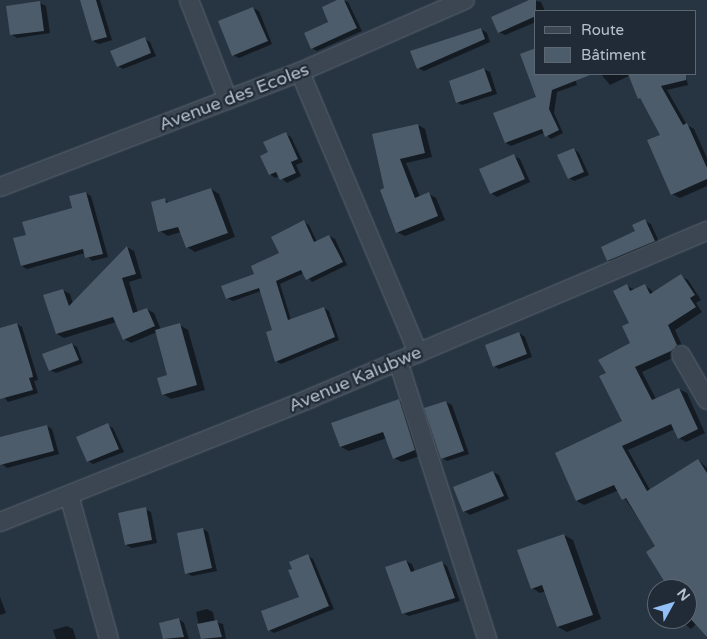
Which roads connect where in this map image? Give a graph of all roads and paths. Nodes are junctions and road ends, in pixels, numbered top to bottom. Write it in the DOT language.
graph roads {
  1 [pos="189,0"];
  2 [pos="454,2"];
  3 [pos="300,72"];
  4 [pos="228,100"];
  5 [pos="0,187"];
  6 [pos="707,231"];
  7 [pos="418,353"];
  8 [pos="681,355"];
  9 [pos="398,361"];
  10 [pos="707,400"];
  11 [pos="69,495"];
  12 [pos="0,522"];
  13 [pos="109,639"];
  14 [pos="487,639"];
  1 -- 4 [label="street"];
  2 -- 3 [label="street, Avenue des Ecoles"];
  3 -- 4 [label="street, Avenue des Ecoles"];
  3 -- 7 [label="street"];
  4 -- 5 [label="street, Avenue des Ecoles"];
  6 -- 7 [label="street, Avenue Kalubwe"];
  7 -- 9 [label="street, Avenue Kalubwe"];
  8 -- 10 [label="street"];
  9 -- 11 [label="street, Avenue Kalubwe"];
  9 -- 14 [label="street"];
  11 -- 12 [label="street, Avenue Kalubwe"];
  11 -- 13 [label="street"];
}
